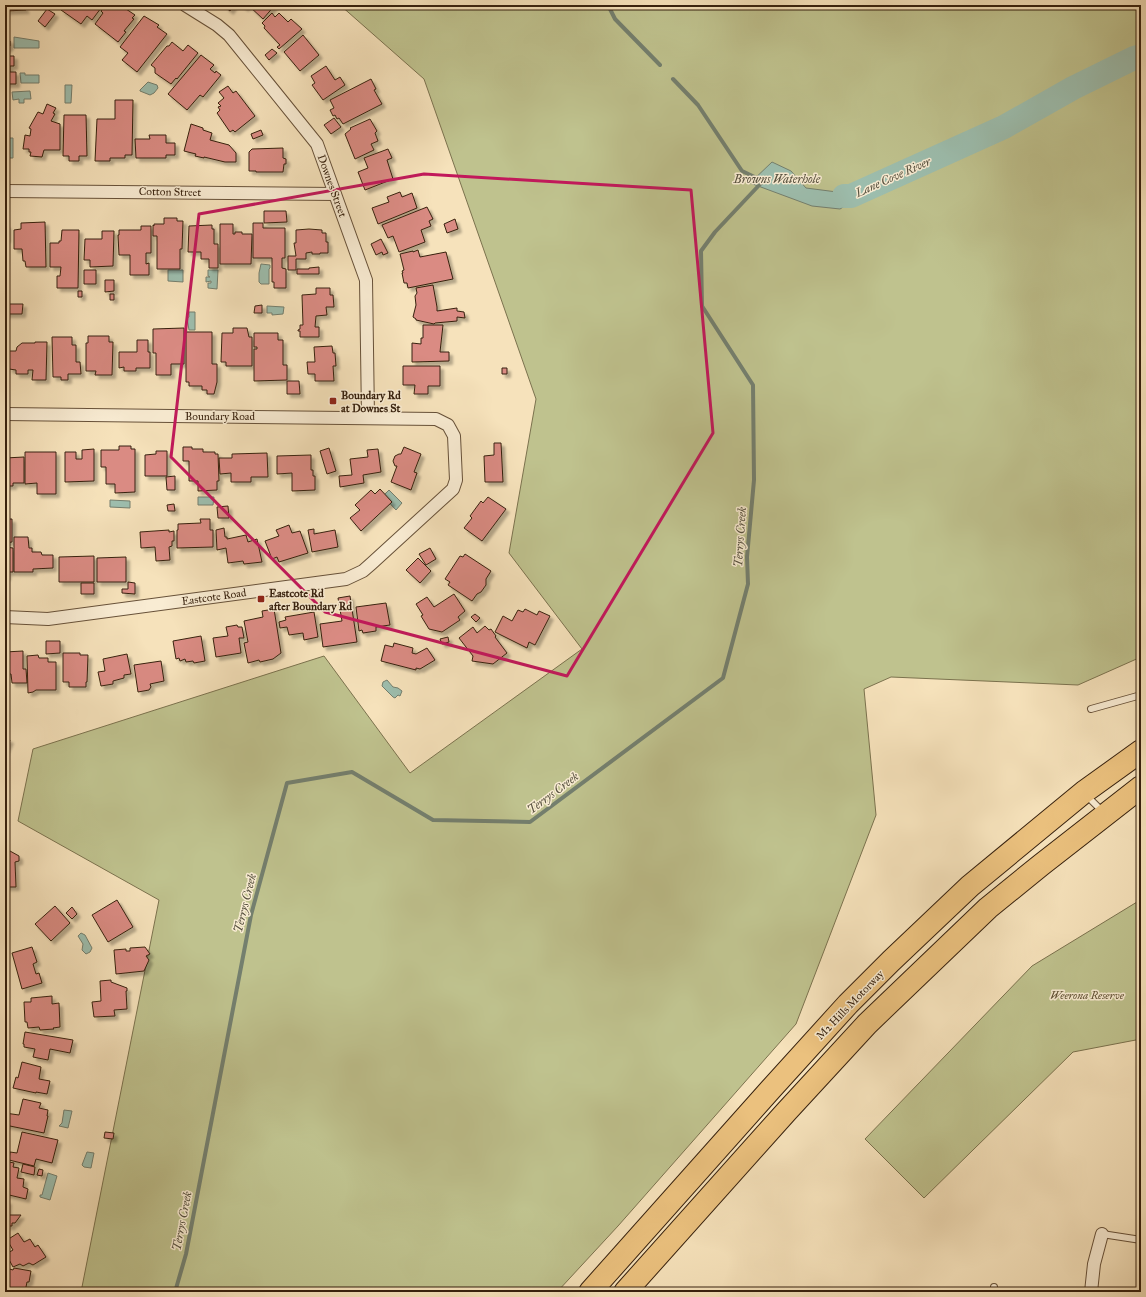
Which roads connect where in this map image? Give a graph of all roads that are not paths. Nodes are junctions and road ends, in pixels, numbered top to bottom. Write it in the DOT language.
graph roads {
  1 [pos="185,5"];
  2 [pos="5,191"];
  3 [pos="335,194"];
  4 [pos="5,414"];
  5 [pos="368,417"];
  6 [pos="436,419"];
  7 [pos="5,617"];
  8 [pos="1141,695"];
  9 [pos="1090,709"];
  10 [pos="1141,751"];
  11 [pos="1141,787"];
  12 [pos="1084,792"];
  13 [pos="1105,814"];
  14 [pos="1102,1234"];
  15 [pos="1141,1240"];
  16 [pos="590,1292"];
  17 [pos="625,1292"];
  18 [pos="1091,1292"];
  1 -- 3 [label="street, Downes Street"];
  2 -- 3 [label="street, Cotton Street"];
  3 -- 5 [label="street, Downes Street"];
  4 -- 5 [label="street, Boundary Road"];
  5 -- 6 [label="street, Boundary Road"];
  6 -- 7 [label="street, Eastcote Road"];
  8 -- 9 [label="lane"];
  10 -- 12 [label="highway, M2 Hills Motorway"];
  11 -- 13 [label="highway"];
  12 -- 13 [label="lane"];
  12 -- 16 [label="highway, M2 Hills Motorway"];
  13 -- 17 [label="highway"];
  14 -- 15 [label="lane"];
  14 -- 18 [label="street"];
}
